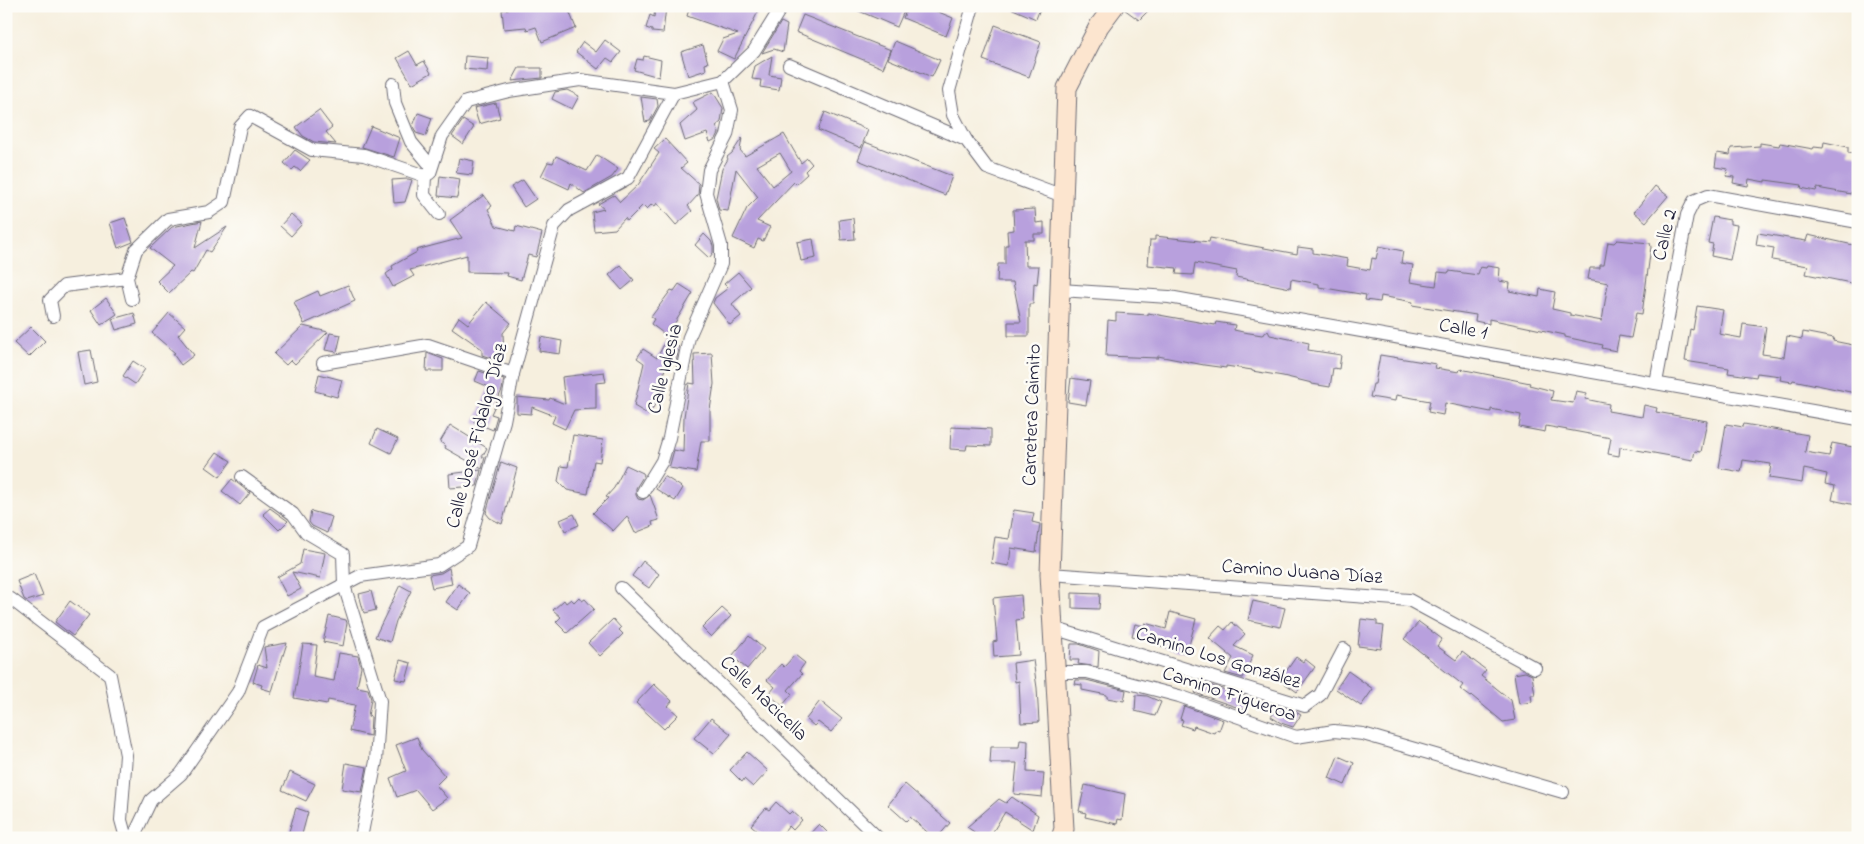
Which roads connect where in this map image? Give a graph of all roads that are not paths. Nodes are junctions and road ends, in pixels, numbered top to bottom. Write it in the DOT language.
graph roads {
  1 [pos="782,6"];
  2 [pos="973,6"];
  3 [pos="1114,6"];
  4 [pos="789,65"];
  5 [pos="723,81"];
  6 [pos="393,84"];
  7 [pos="674,93"];
  8 [pos="966,140"];
  9 [pos="428,171"];
  10 [pos="1063,196"];
  11 [pos="439,214"];
  12 [pos="1858,222"];
  13 [pos="127,278"];
  14 [pos="1060,290"];
  15 [pos="132,299"];
  16 [pos="54,316"];
  17 [pos="323,363"];
  18 [pos="513,374"];
  19 [pos="1656,383"];
  20 [pos="1858,419"];
  21 [pos="242,477"];
  22 [pos="643,492"];
  23 [pos="1050,574"];
  24 [pos="344,585"];
  25 [pos="621,588"];
  26 [pos="11,599"];
  27 [pos="1053,628"];
  28 [pos="1344,649"];
  29 [pos="1535,668"];
  30 [pos="1057,672"];
  31 [pos="1563,792"];
  32 [pos="126,838"];
  33 [pos="133,838"];
  34 [pos="361,838"];
  35 [pos="878,838"];
  36 [pos="1061,838"];
  1 -- 5 [label="street"];
  2 -- 8 [label="street"];
  3 -- 10 [label="street, Carretera Caimito"];
  4 -- 8 [label="street"];
  5 -- 7 [label="street"];
  5 -- 22 [label="street, Calle Iglesia"];
  6 -- 9 [label="street"];
  7 -- 9 [label="street"];
  7 -- 18 [label="street, Calle José Fidalgo Díaz"];
  8 -- 10 [label="street"];
  9 -- 11 [label="street"];
  9 -- 13 [label="street"];
  10 -- 14 [label="street, Carretera Caimito"];
  12 -- 19 [label="street, Calle 2"];
  13 -- 15 [label="street"];
  13 -- 16 [label="street"];
  14 -- 19 [label="street, Calle 1"];
  14 -- 23 [label="street, Carretera Caimito"];
  17 -- 18 [label="street"];
  18 -- 24 [label="street, Calle José Fidalgo Díaz"];
  19 -- 20 [label="street, Calle 1"];
  21 -- 24 [label="street"];
  23 -- 27 [label="street, Carretera Caimito"];
  23 -- 29 [label="street, Camino Juana Díaz"];
  24 -- 33 [label="street, Calle José Fidalgo Díaz"];
  24 -- 34 [label="street"];
  25 -- 35 [label="street, Calle Macicella"];
  26 -- 32 [label="street"];
  27 -- 28 [label="street, Camino Los González"];
  27 -- 30 [label="street, Carretera Caimito"];
  30 -- 31 [label="street, Camino Figueroa"];
  30 -- 36 [label="street, Carretera Caimito"];
}
